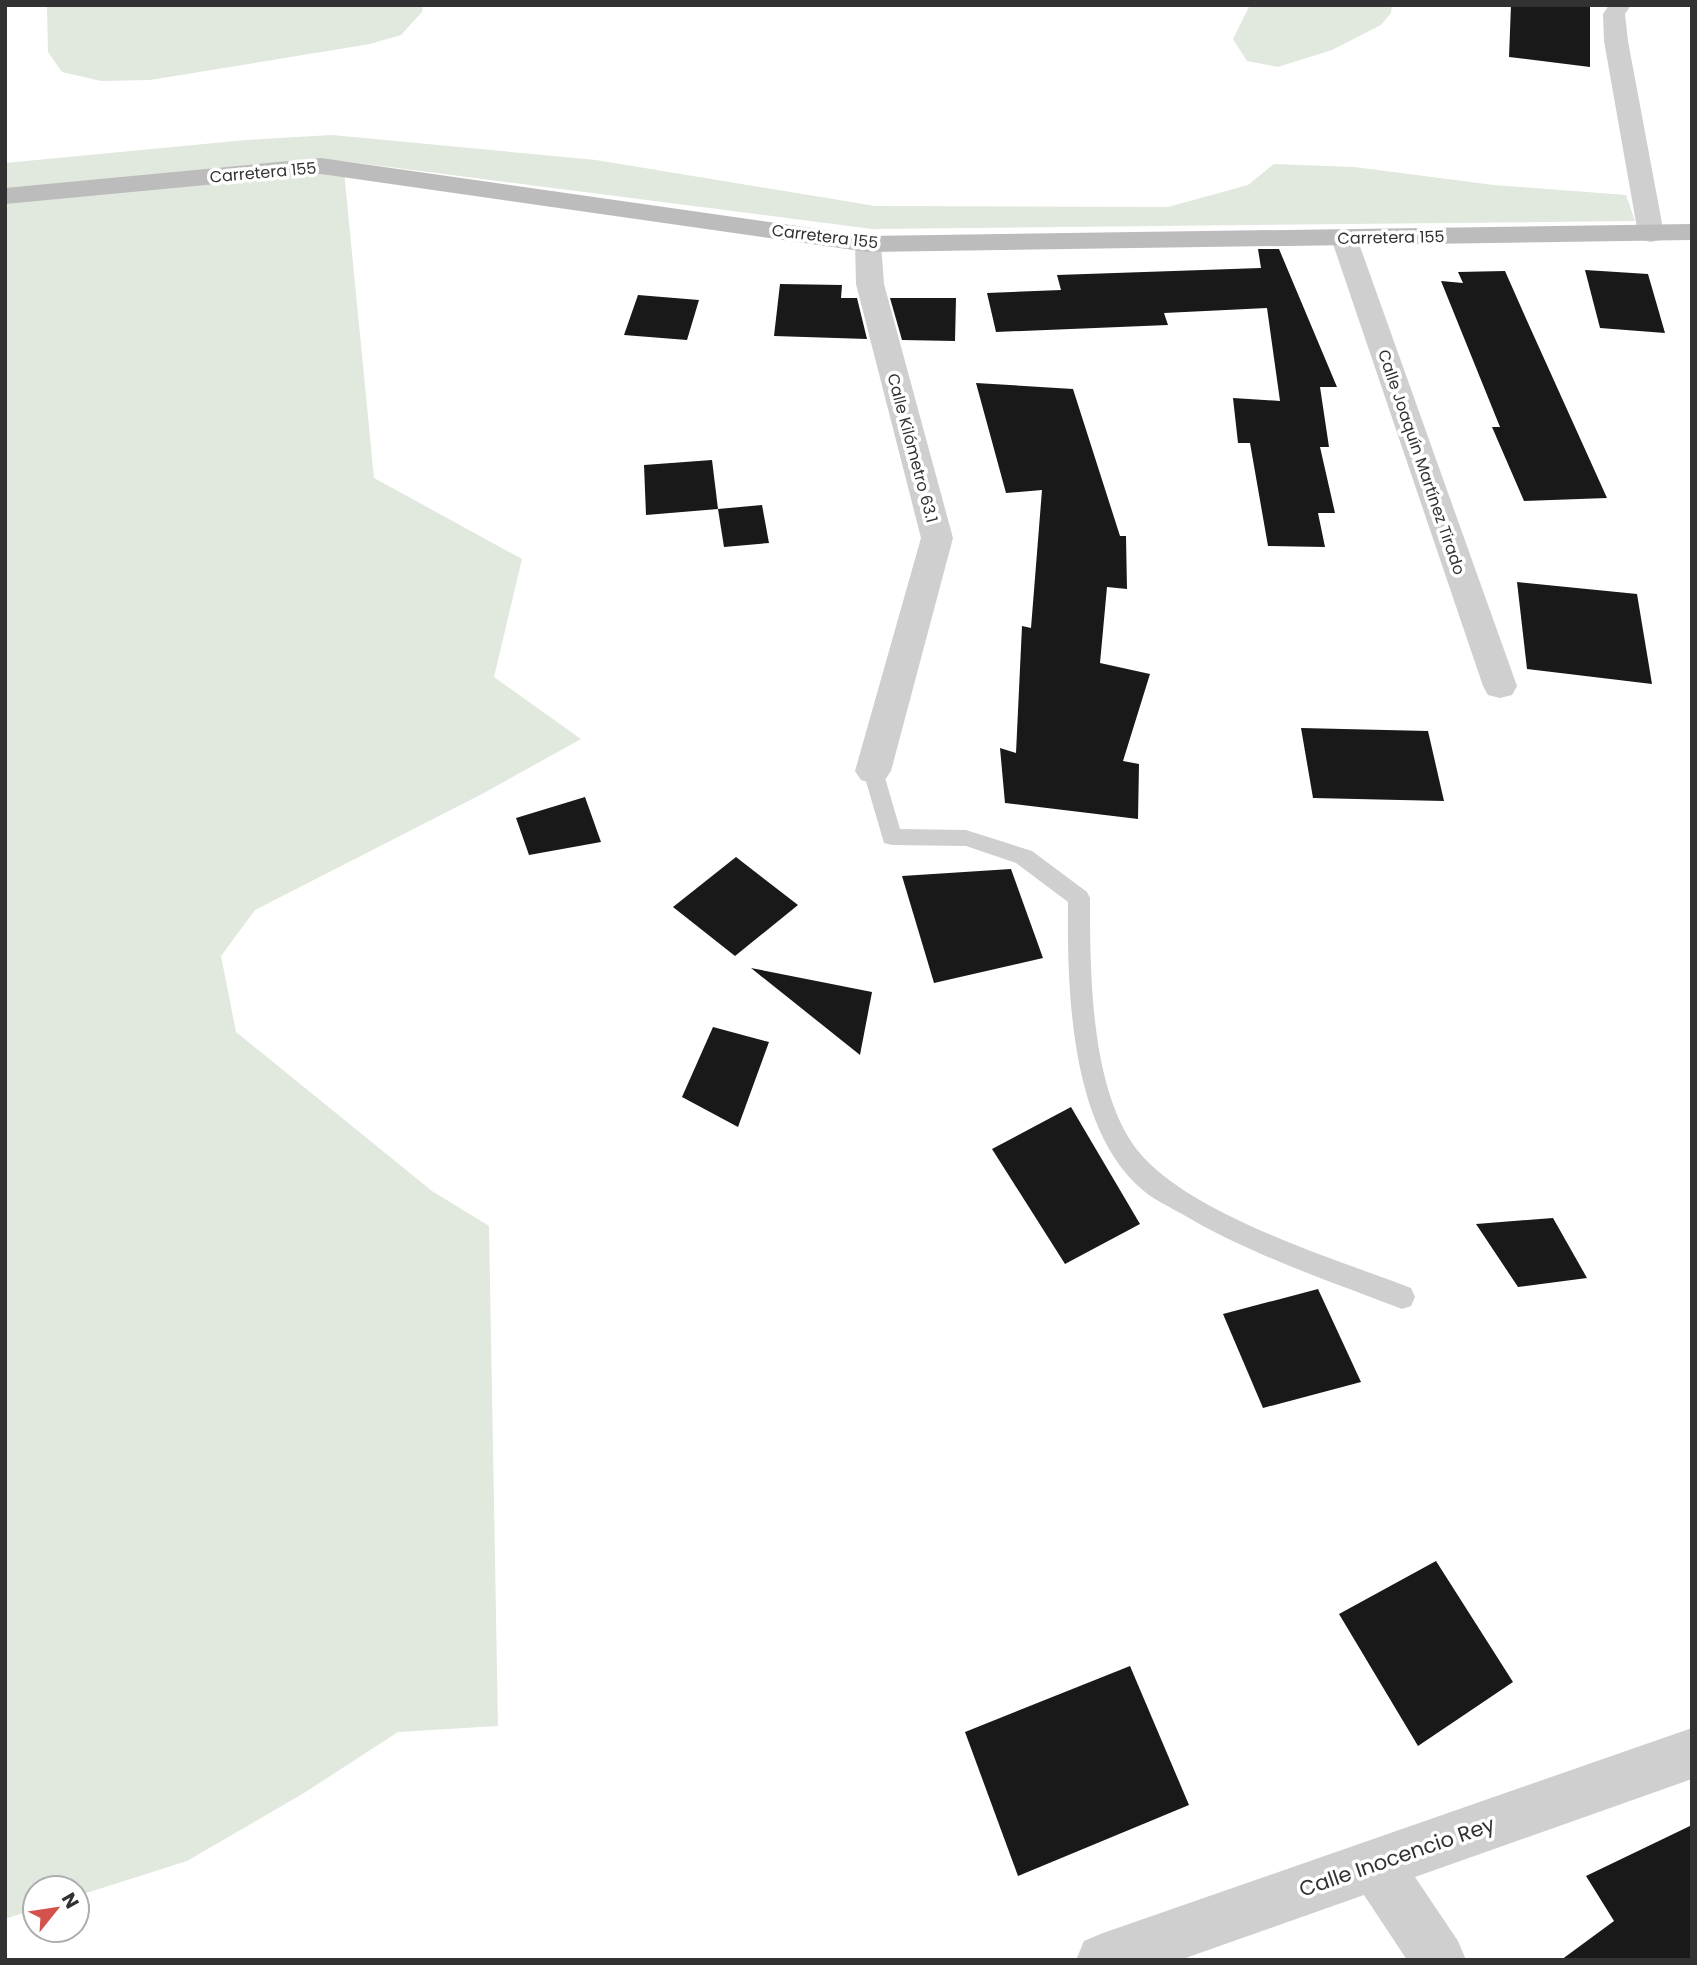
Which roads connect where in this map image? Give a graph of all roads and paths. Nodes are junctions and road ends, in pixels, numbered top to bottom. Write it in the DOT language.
graph roads {
  1 [pos="1620,5"];
  2 [pos="5,196"];
  3 [pos="1692,232"];
  4 [pos="1651,234"];
  5 [pos="1344,238"];
  6 [pos="868,244"];
  7 [pos="1500,686"];
  8 [pos="873,771"];
  9 [pos="1402,1297"];
  10 [pos="1692,1753"];
  11 [pos="1375,1865"];
  12 [pos="1103,1960"];
  13 [pos="1439,1960"];
  1 -- 4 [label="street"];
  2 -- 6 [label="street, Carretera 155"];
  3 -- 4 [label="street, Carretera 155"];
  4 -- 5 [label="street, Carretera 155"];
  5 -- 6 [label="street, Carretera 155"];
  5 -- 7 [label="street, Calle Joaquín Martínez Tirado"];
  6 -- 8 [label="street, Calle Kilómetro 63.1"];
  8 -- 9 [label="lane"];
  10 -- 11 [label="street, Calle Inocencio Rey"];
  11 -- 12 [label="street, Calle Inocencio Rey"];
  11 -- 13 [label="street"];
}
